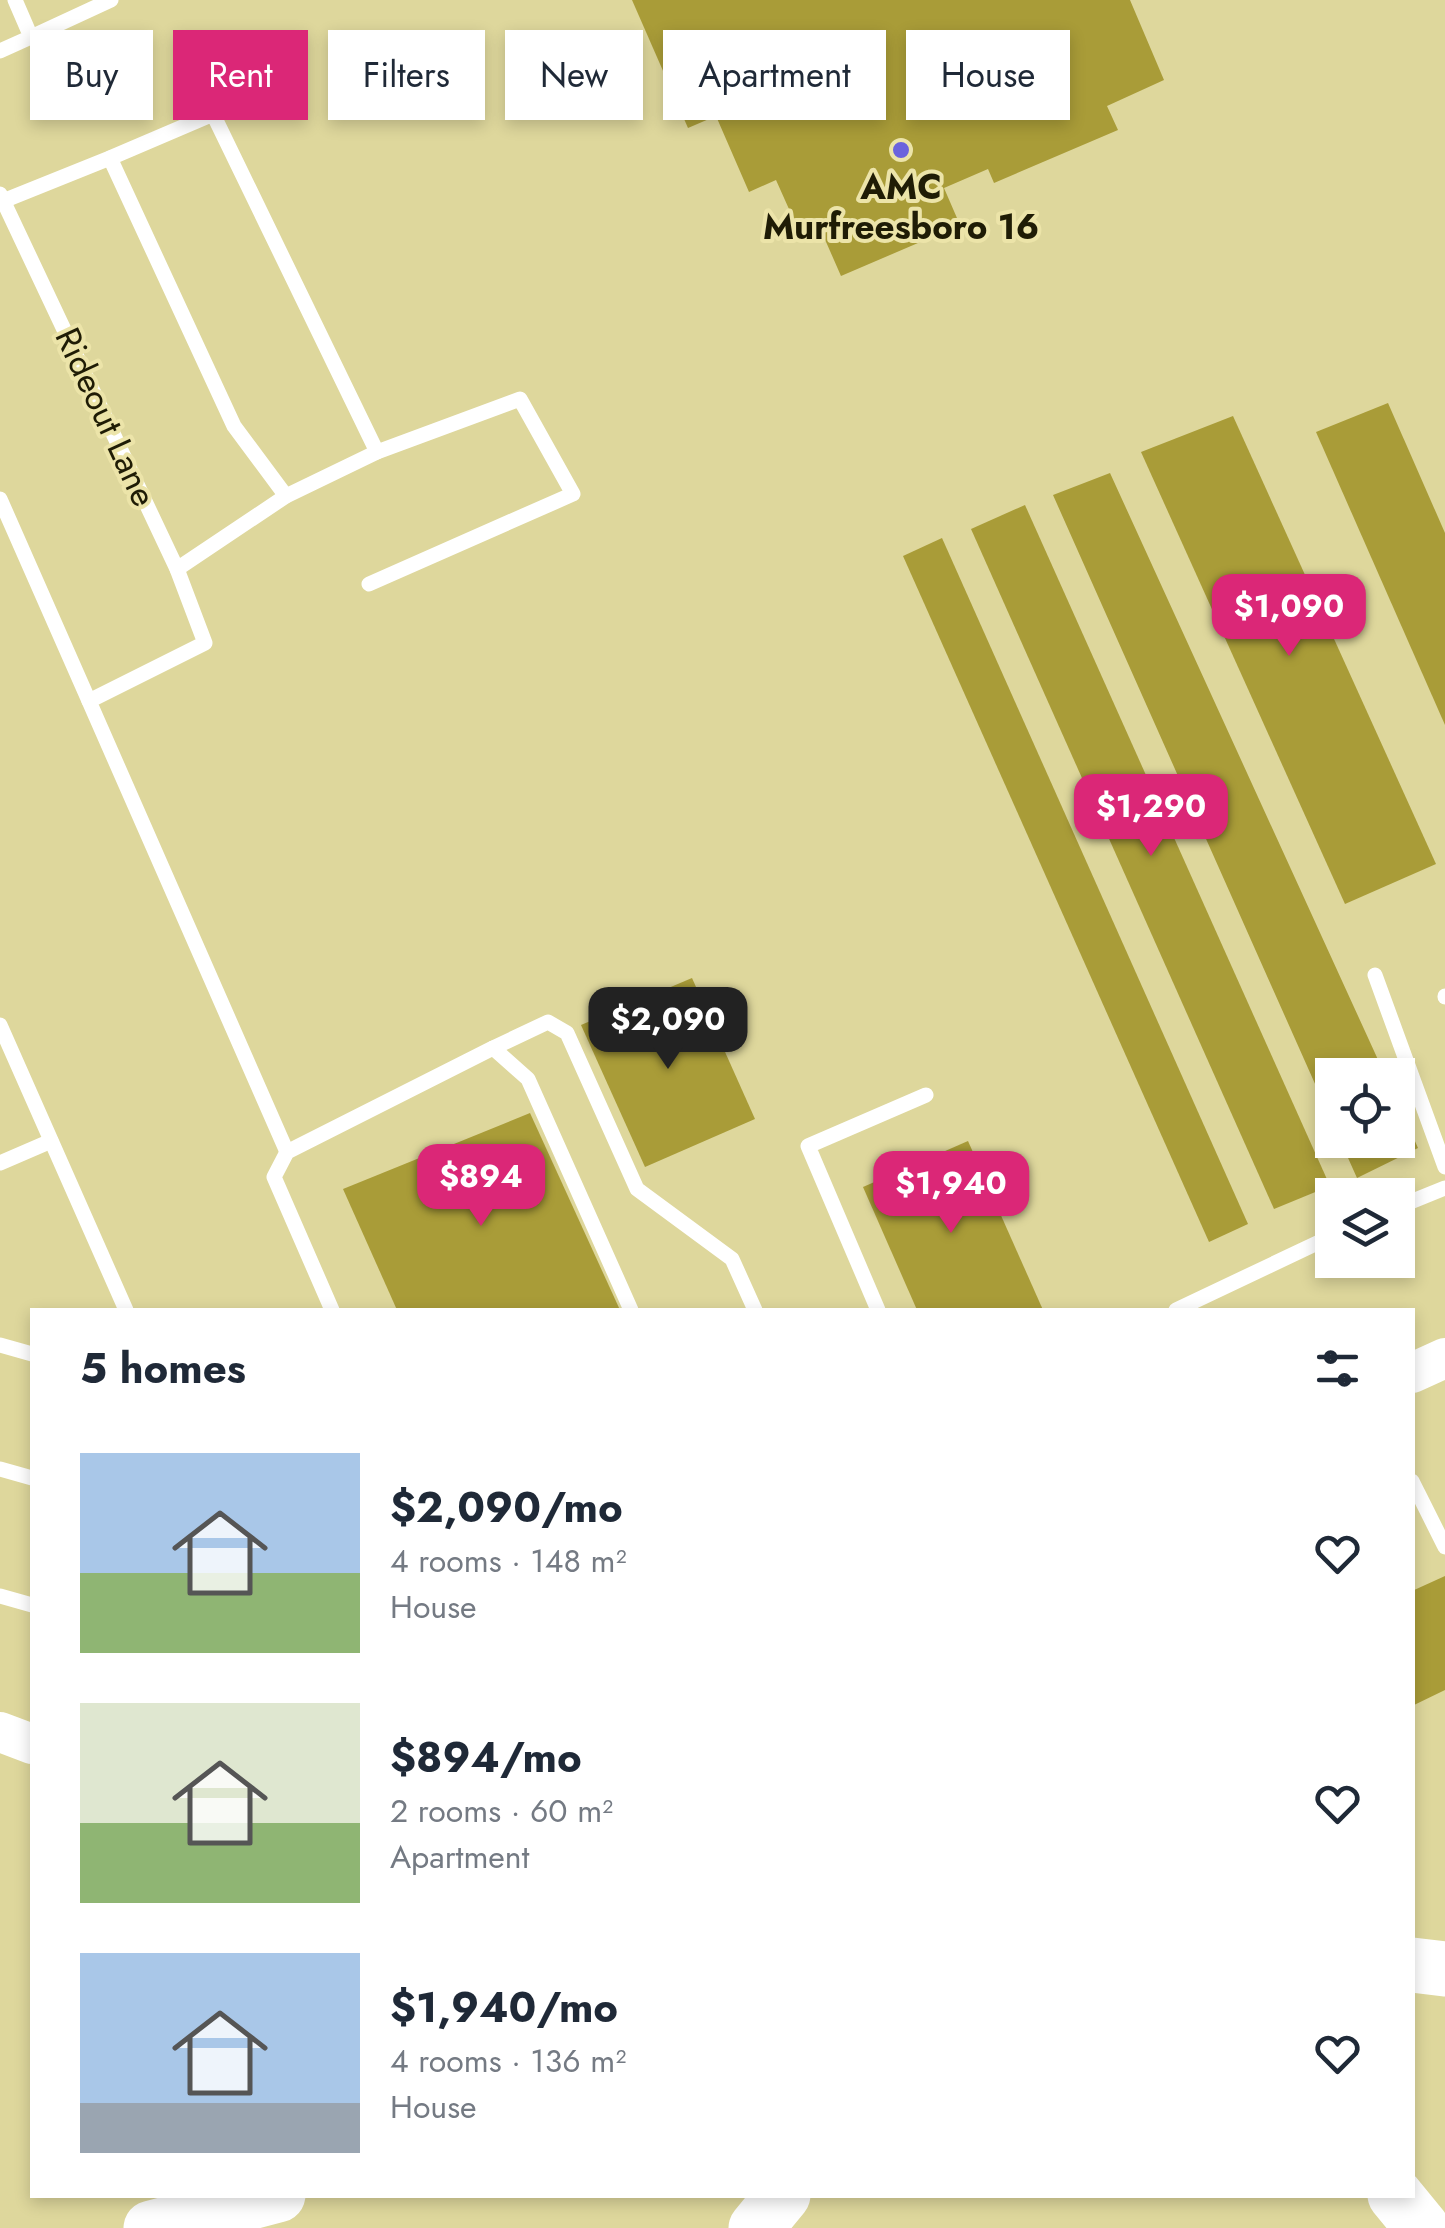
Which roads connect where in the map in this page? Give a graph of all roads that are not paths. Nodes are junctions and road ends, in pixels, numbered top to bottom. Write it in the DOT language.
graph roads {
  1 [pos="15,0"];
  2 [pos="112,0"];
  3 [pos="46,30"];
  4 [pos="30,35"];
  5 [pos="30,37"];
  6 [pos="0,51"];
  7 [pos="110,158"];
  8 [pos="2,198"];
  9 [pos="377,452"];
  10 [pos="286,496"];
  11 [pos="0,500"];
  12 [pos="177,569"];
  13 [pos="369,584"];
  14 [pos="89,701"];
  15 [pos="1375,974"];
  16 [pos="0,1025"];
  17 [pos="493,1048"];
  18 [pos="926,1095"];
  19 [pos="51,1141"];
  20 [pos="287,1152"];
  21 [pos="0,1163"];
  22 [pos="1445,1167"];
  23 [pos="1445,1188"];
  24 [pos="1415,1201"];
  25 [pos="1315,1244"];
  26 [pos="125,1308"];
  27 [pos="331,1308"];
  28 [pos="631,1308"];
  29 [pos="754,1308"];
  30 [pos="877,1308"];
  31 [pos="1180,1308"];
  32 [pos="0,1345"];
  33 [pos="30,1353"];
  34 [pos="1445,1358"];
  35 [pos="1415,1372"];
  36 [pos="0,1469"];
  37 [pos="30,1477"];
  38 [pos="1415,1485"];
  39 [pos="1443,1536"];
  40 [pos="0,1596"];
  41 [pos="30,1605"];
  42 [pos="0,1732"];
  43 [pos="30,1743"];
  44 [pos="1415,1964"];
  45 [pos="1445,1969"];
  46 [pos="266,2198"];
  47 [pos="781,2198"];
  48 [pos="1397,2198"];
  49 [pos="151,2228"];
  50 [pos="756,2228"];
  51 [pos="1422,2228"];
  1 -- 4 [label="lane"];
  2 -- 3 [label="lane"];
  5 -- 6 [label="lane"];
  7 -- 8 [label="lane"];
  7 -- 9 [label="lane"];
  7 -- 10 [label="lane"];
  8 -- 12 [label="lane, Rideout Lane"];
  9 -- 10 [label="lane"];
  9 -- 13 [label="lane"];
  10 -- 12 [label="lane"];
  11 -- 14 [label="lane"];
  12 -- 14 [label="lane, Rideout Lane"];
  14 -- 20 [label="lane"];
  15 -- 22 [label="lane"];
  16 -- 19 [label="lane"];
  17 -- 20 [label="lane"];
  17 -- 28 [label="lane"];
  17 -- 29 [label="lane"];
  18 -- 30 [label="lane"];
  19 -- 21 [label="lane"];
  19 -- 26 [label="lane"];
  20 -- 27 [label="lane"];
  23 -- 24 [label="lane"];
  25 -- 31 [label="lane"];
  32 -- 33 [label="lane"];
  34 -- 35 [label="street"];
  36 -- 37 [label="lane"];
  38 -- 39 [label="lane"];
  40 -- 41 [label="lane"];
  42 -- 43 [label="street"];
  44 -- 45 [label="highway"];
  46 -- 49 [label="highway"];
  47 -- 50 [label="highway"];
  48 -- 51 [label="highway"];
}
